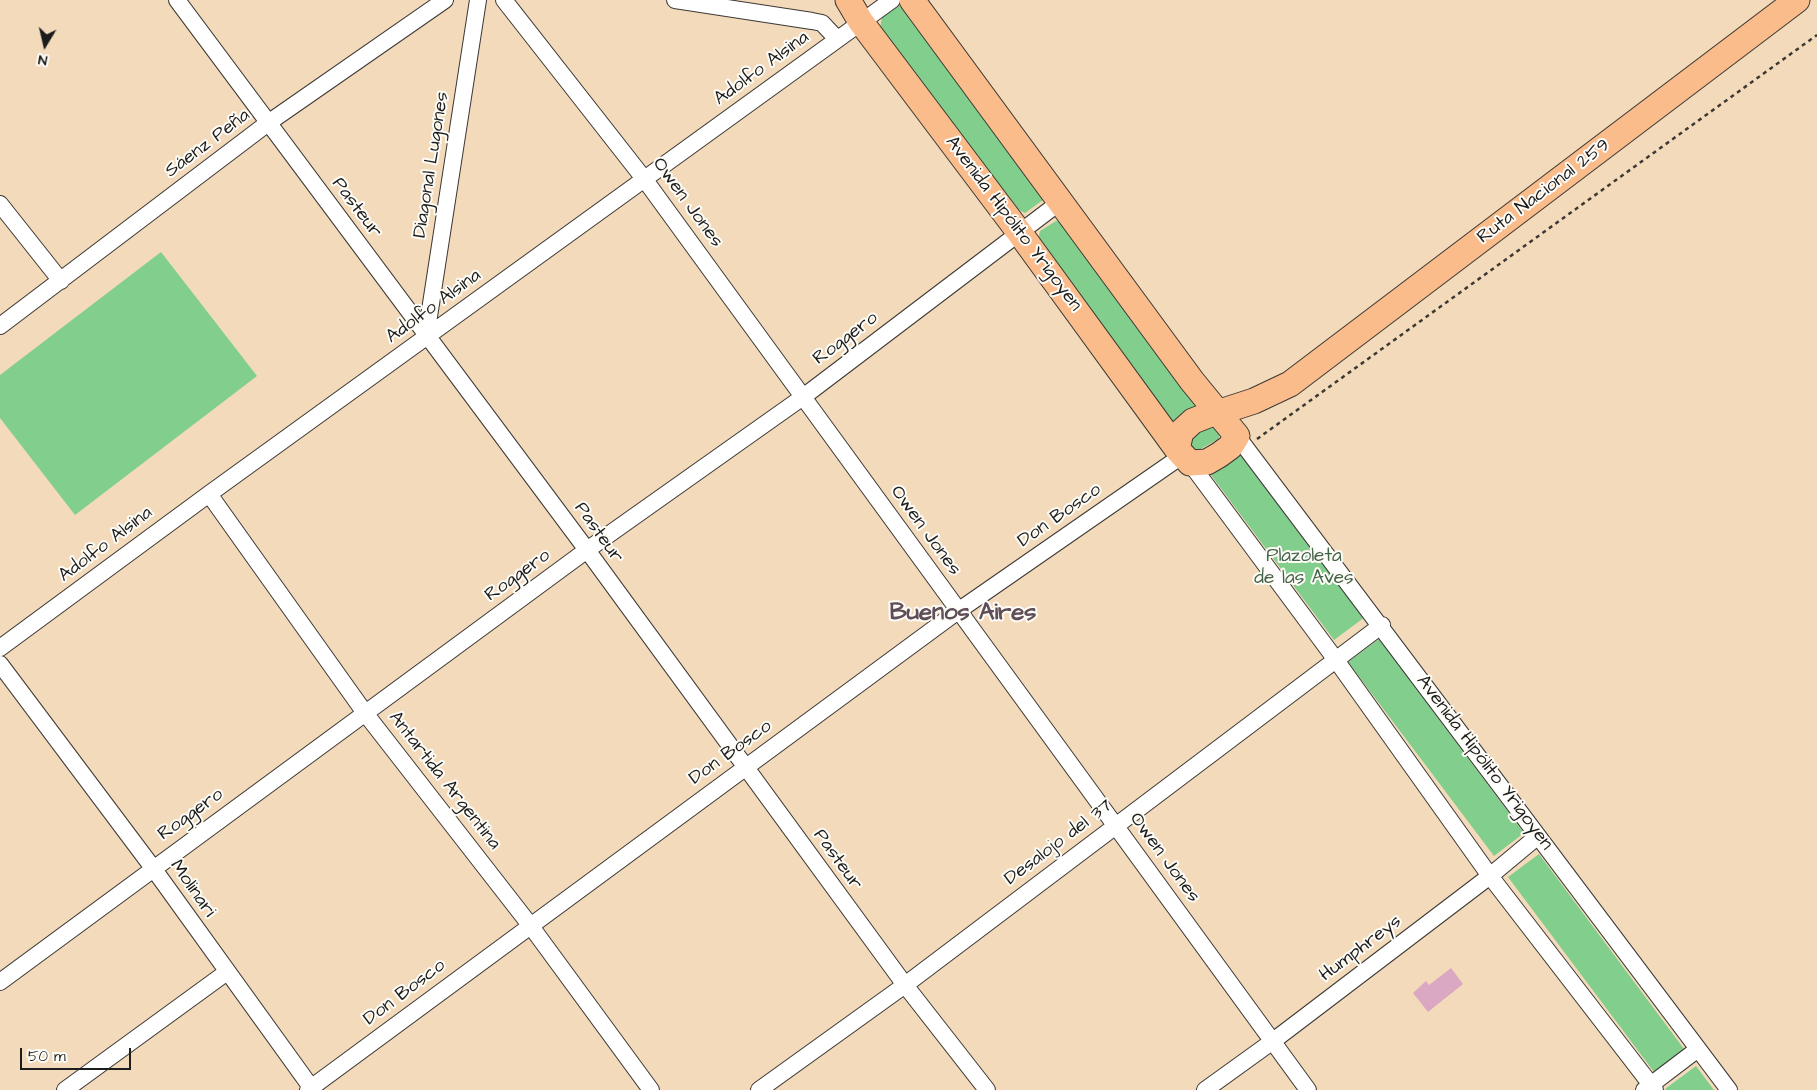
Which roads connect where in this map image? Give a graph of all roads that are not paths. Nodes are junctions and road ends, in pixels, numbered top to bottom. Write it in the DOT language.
graph roads {
  1 [pos="176,0"];
  2 [pos="445,0"];
  3 [pos="478,0"];
  4 [pos="504,0"];
  5 [pos="675,0"];
  6 [pos="848,0"];
  7 [pos="892,0"];
  8 [pos="912,0"];
  9 [pos="1797,0"];
  10 [pos="861,22"];
  11 [pos="837,39"];
  12 [pos="268,123"];
  13 [pos="645,180"];
  14 [pos="1060,202"];
  15 [pos="0,204"];
  16 [pos="5,221"];
  17 [pos="1019,232"];
  18 [pos="60,281"];
  19 [pos="0,326"];
  20 [pos="426,336"];
  21 [pos="1290,384"];
  22 [pos="804,397"];
  23 [pos="1216,413"];
  24 [pos="1240,439"];
  25 [pos="1183,456"];
  26 [pos="209,494"];
  27 [pos="587,550"];
  28 [pos="958,611"];
  29 [pos="1382,625"];
  30 [pos="0,648"];
  31 [pos="1336,660"];
  32 [pos="0,664"];
  33 [pos="365,713"];
  34 [pos="744,768"];
  35 [pos="1115,826"];
  36 [pos="1538,836"];
  37 [pos="153,868"];
  38 [pos="1490,876"];
  39 [pos="530,925"];
  40 [pos="227,972"];
  41 [pos="0,982"];
  42 [pos="904,985"];
  43 [pos="1273,1041"];
  44 [pos="1698,1049"];
  45 [pos="1650,1088"];
  46 [pos="311,1089"];
  47 [pos="65,1090"];
  48 [pos="651,1090"];
  49 [pos="759,1090"];
  50 [pos="987,1090"];
  51 [pos="1205,1090"];
  52 [pos="1308,1090"];
  53 [pos="1729,1090"];
  1 -- 12 [label="street, Pasteur"];
  2 -- 12 [label="street, Sáenz Peña"];
  3 -- 20 [label="street, Diagonal Lugones"];
  4 -- 13 [label="street, Owen Jones"];
  5 -- 11 [label="street"];
  6 -- 10 [label="highway, Avenida Hipólito Yrigoyen"];
  7 -- 10 [label="street, Adolfo Alsina"];
  8 -- 14 [label="highway"];
  9 -- 21 [label="highway, Ruta Nacional 259"];
  10 -- 11 [label="street, Adolfo Alsina"];
  10 -- 17 [label="highway, Avenida Hipólito Yrigoyen"];
  11 -- 13 [label="street, Adolfo Alsina"];
  12 -- 18 [label="street, Sáenz Peña"];
  12 -- 20 [label="street, Pasteur"];
  13 -- 20 [label="street, Adolfo Alsina"];
  13 -- 22 [label="street, Owen Jones"];
  14 -- 17 [label="street, Roggero"];
  14 -- 23 [label="highway"];
  15 -- 16 [label="street"];
  16 -- 18 [label="street"];
  17 -- 22 [label="street, Roggero"];
  17 -- 25 [label="highway, Avenida Hipólito Yrigoyen"];
  18 -- 19 [label="street, Sáenz Peña"];
  20 -- 26 [label="street, Adolfo Alsina"];
  20 -- 27 [label="street, Pasteur"];
  21 -- 23 [label="highway, Ruta Nacional 259"];
  21 -- 24 [label="highway, Ruta Nacional 259"];
  22 -- 27 [label="street, Roggero"];
  22 -- 28 [label="street, Owen Jones"];
  23 -- 24 [label="highway"];
  23 -- 25 [label="highway"];
  24 -- 25 [label="highway"];
  24 -- 29 [label="street, Avenida Hipólito Yrigoyen"];
  25 -- 28 [label="street, Don Bosco"];
  25 -- 31 [label="street, Avenida Hipólito Yrigoyen"];
  26 -- 30 [label="street, Adolfo Alsina"];
  26 -- 33 [label="street, Antartida Argentina"];
  27 -- 33 [label="street, Roggero"];
  27 -- 34 [label="street, Pasteur"];
  28 -- 34 [label="street, Don Bosco"];
  28 -- 35 [label="street, Owen Jones"];
  29 -- 31 [label="street, Desalojo del 37"];
  29 -- 36 [label="street, Avenida Hipólito Yrigoyen"];
  31 -- 35 [label="street, Desalojo del 37"];
  31 -- 38 [label="street, Avenida Hipólito Yrigoyen"];
  32 -- 37 [label="street, Molinari"];
  33 -- 37 [label="street, Roggero"];
  33 -- 39 [label="street, Antartida Argentina"];
  34 -- 39 [label="street, Don Bosco"];
  34 -- 42 [label="street, Pasteur"];
  35 -- 42 [label="street, Desalojo del 37"];
  35 -- 43 [label="street, Owen Jones"];
  36 -- 38 [label="street, Humphreys"];
  36 -- 44 [label="street, Avenida Hipólito Yrigoyen"];
  37 -- 40 [label="street, Molinari"];
  37 -- 41 [label="street, Roggero"];
  38 -- 43 [label="street, Humphreys"];
  38 -- 45 [label="street, Avenida Hipólito Yrigoyen"];
  39 -- 46 [label="street, Don Bosco"];
  39 -- 48 [label="street, Antartida Argentina"];
  40 -- 46 [label="street, Molinari"];
  40 -- 47 [label="street"];
  42 -- 49 [label="street, Desalojo del 37"];
  42 -- 50 [label="street, Pasteur"];
  43 -- 51 [label="street, Humphreys"];
  43 -- 52 [label="street, Owen Jones"];
  44 -- 45 [label="street"];
  44 -- 53 [label="street, Avenida Hipólito Yrigoyen"];
}
